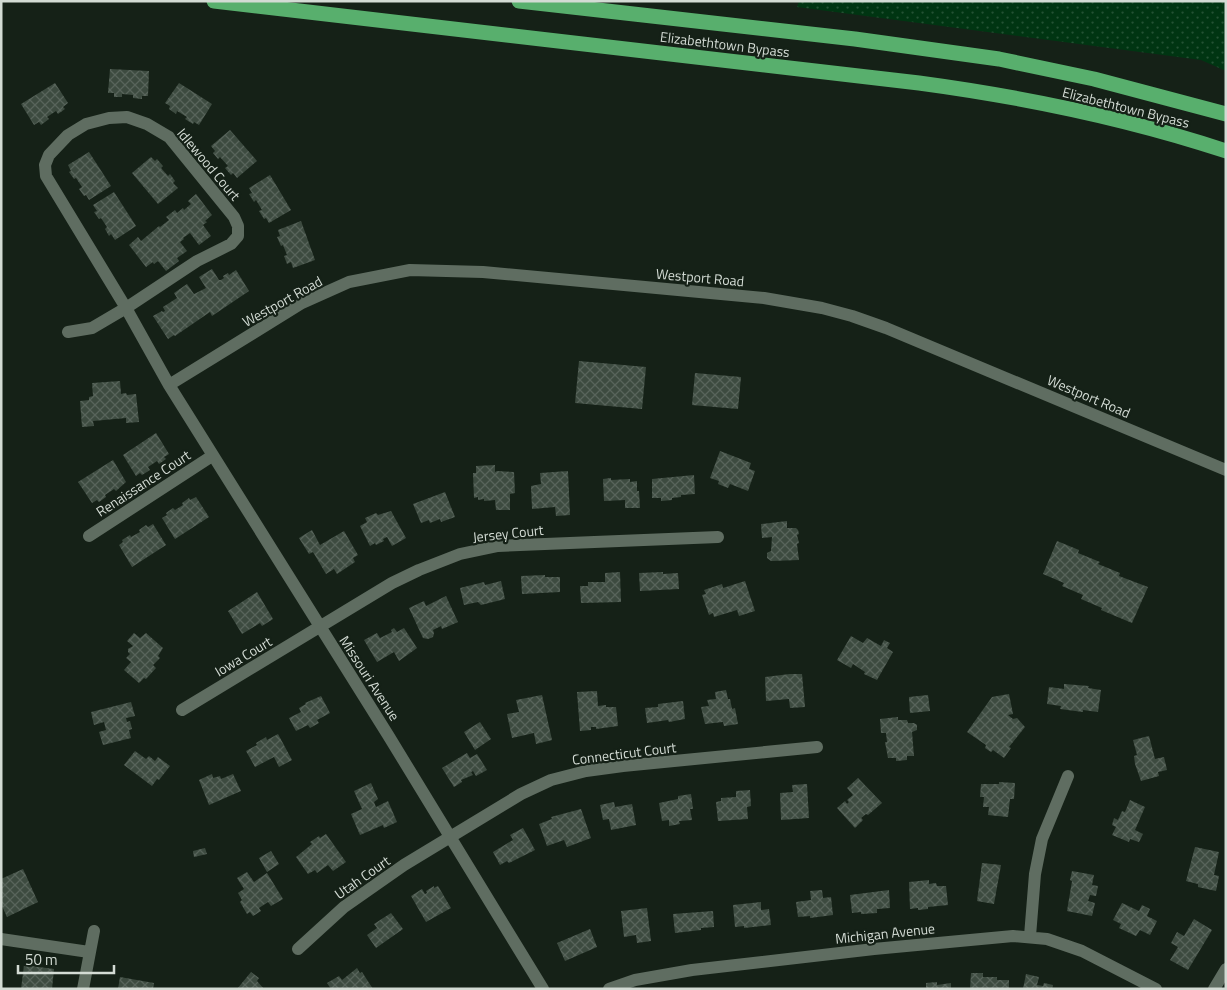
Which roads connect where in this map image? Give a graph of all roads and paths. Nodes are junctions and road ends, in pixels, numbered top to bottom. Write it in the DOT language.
graph roads {
  1 [pos="214,1"];
  2 [pos="519,1"];
  3 [pos="1226,114"];
  4 [pos="1226,151"];
  5 [pos="126,308"];
  6 [pos="68,332"];
  7 [pos="169,386"];
  8 [pos="212,456"];
  9 [pos="1226,470"];
  10 [pos="89,536"];
  11 [pos="718,537"];
  12 [pos="319,627"];
  13 [pos="182,710"];
  14 [pos="817,747"];
  15 [pos="1068,776"];
  16 [pos="450,838"];
  17 [pos="94,931"];
  18 [pos="1030,936"];
  19 [pos="1,939"];
  20 [pos="298,948"];
  21 [pos="89,952"];
  22 [pos="1226,969"];
  23 [pos="84,989"];
  24 [pos="543,989"];
  25 [pos="609,989"];
  26 [pos="1156,989"];
  27 [pos="1214,989"];
  1 -- 4 [label="highway, Elizabethtown Bypass"];
  2 -- 3 [label="highway, Elizabethtown Bypass"];
  5 -- 5 [label="street, Idlewood Court"];
  5 -- 6 [label="street"];
  5 -- 7 [label="street, Idlewood Court"];
  7 -- 8 [label="street, Missouri Avenue"];
  7 -- 9 [label="street, Westport Road"];
  8 -- 10 [label="street, Renaissance Court"];
  8 -- 12 [label="street, Missouri Avenue"];
  11 -- 12 [label="street, Jersey Court"];
  12 -- 13 [label="street, Iowa Court"];
  12 -- 16 [label="street, Missouri Avenue"];
  14 -- 16 [label="street, Connecticut Court"];
  15 -- 18 [label="street"];
  16 -- 20 [label="street, Utah Court"];
  16 -- 24 [label="street, Missouri Avenue"];
  17 -- 21 [label="street"];
  18 -- 25 [label="street, Michigan Avenue"];
  18 -- 26 [label="street, Michigan Avenue"];
  19 -- 21 [label="street"];
  21 -- 23 [label="street"];
  22 -- 27 [label="street"];
}
